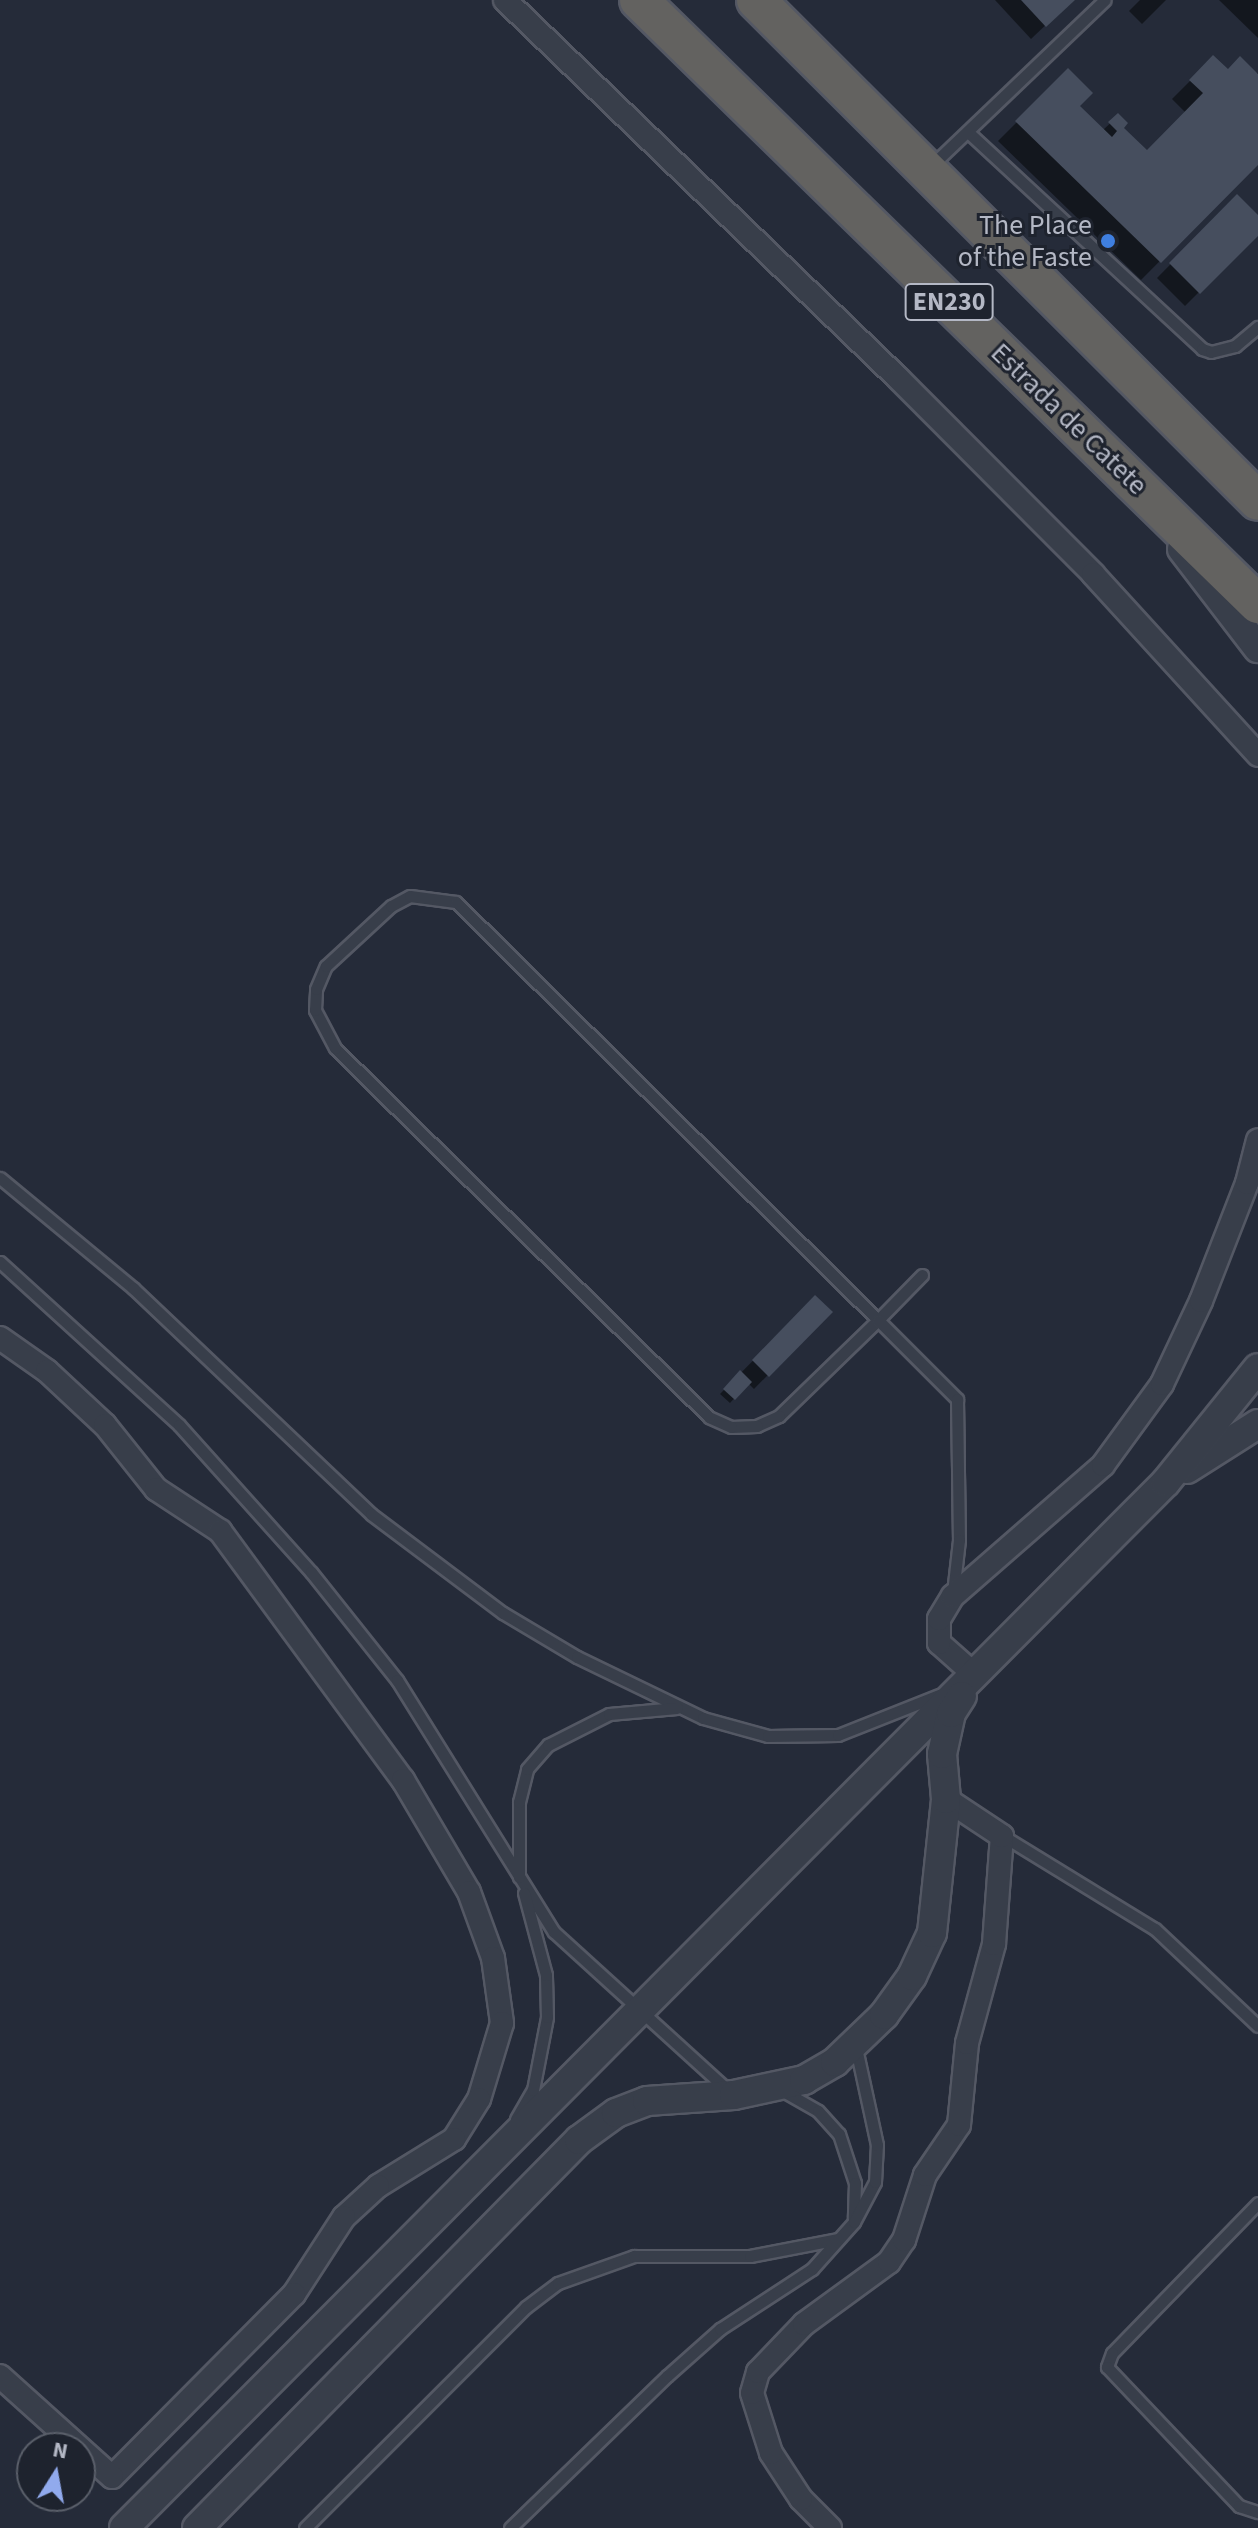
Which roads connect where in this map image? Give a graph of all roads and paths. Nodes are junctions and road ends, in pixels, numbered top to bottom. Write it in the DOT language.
graph roads {
  1 [pos="505,0"];
  2 [pos="639,0"];
  3 [pos="756,0"];
  4 [pos="1105,0"];
  5 [pos="969,133"];
  6 [pos="925,172"];
  7 [pos="1258,327"];
  8 [pos="1124,472"];
  9 [pos="1258,501"];
  10 [pos="1258,604"];
  11 [pos="1258,648"];
  12 [pos="1258,755"];
  13 [pos="1258,1140"];
  14 [pos="0,1178"];
  15 [pos="0,1262"];
  16 [pos="922,1275"];
  17 [pos="878,1320"];
  18 [pos="0,1338"];
  19 [pos="1258,1368"];
  20 [pos="1258,1424"];
  21 [pos="1166,1482"];
  22 [pos="953,1596"];
  23 [pos="975,1675"];
  24 [pos="682,1708"];
  25 [pos="946,1799"];
  26 [pos="1002,1836"];
  27 [pos="518,1876"];
  28 [pos="636,2009"];
  29 [pos="1258,2026"];
  30 [pos="855,2043"];
  31 [pos="779,2089"];
  32 [pos="734,2095"];
  33 [pos="492,2158"];
  34 [pos="1258,2203"];
  35 [pos="854,2222"];
  36 [pos="839,2239"];
  37 [pos="0,2376"];
  38 [pos="1258,2512"];
  39 [pos="515,2525"];
  40 [pos="305,2527"];
  41 [pos="124,2528"];
  42 [pos="197,2528"];
  43 [pos="830,2528"];
  1 -- 12 [label="street"];
  2 -- 8 [label="highway, Estrada de Catete / EN230"];
  3 -- 6 [label="highway, EN230"];
  4 -- 5 [label="lane"];
  5 -- 6 [label="lane"];
  5 -- 7 [label="lane"];
  6 -- 9 [label="highway, EN230"];
  8 -- 10 [label="highway, Estrada de Catete / EN230"];
  8 -- 11 [label="street"];
  13 -- 22 [label="street"];
  14 -- 24 [label="lane"];
  15 -- 27 [label="lane"];
  16 -- 17 [label="lane"];
  17 -- 17 [label="lane"];
  17 -- 22 [label="lane"];
  18 -- 37 [label="street"];
  19 -- 21 [label="street"];
  20 -- 21 [label="street"];
  21 -- 23 [label="street"];
  22 -- 23 [label="street"];
  23 -- 24 [label="lane"];
  23 -- 25 [label="street"];
  23 -- 28 [label="street"];
  24 -- 27 [label="lane"];
  25 -- 26 [label="street"];
  25 -- 30 [label="street"];
  26 -- 29 [label="lane"];
  26 -- 43 [label="street"];
  27 -- 28 [label="lane"];
  27 -- 33 [label="lane"];
  28 -- 32 [label="lane"];
  28 -- 33 [label="street"];
  30 -- 31 [label="street"];
  30 -- 35 [label="lane"];
  31 -- 32 [label="street"];
  31 -- 35 [label="lane"];
  32 -- 42 [label="street"];
  33 -- 41 [label="street"];
  34 -- 38 [label="lane"];
  35 -- 36 [label="lane"];
  36 -- 39 [label="lane"];
  36 -- 40 [label="lane"];
}
